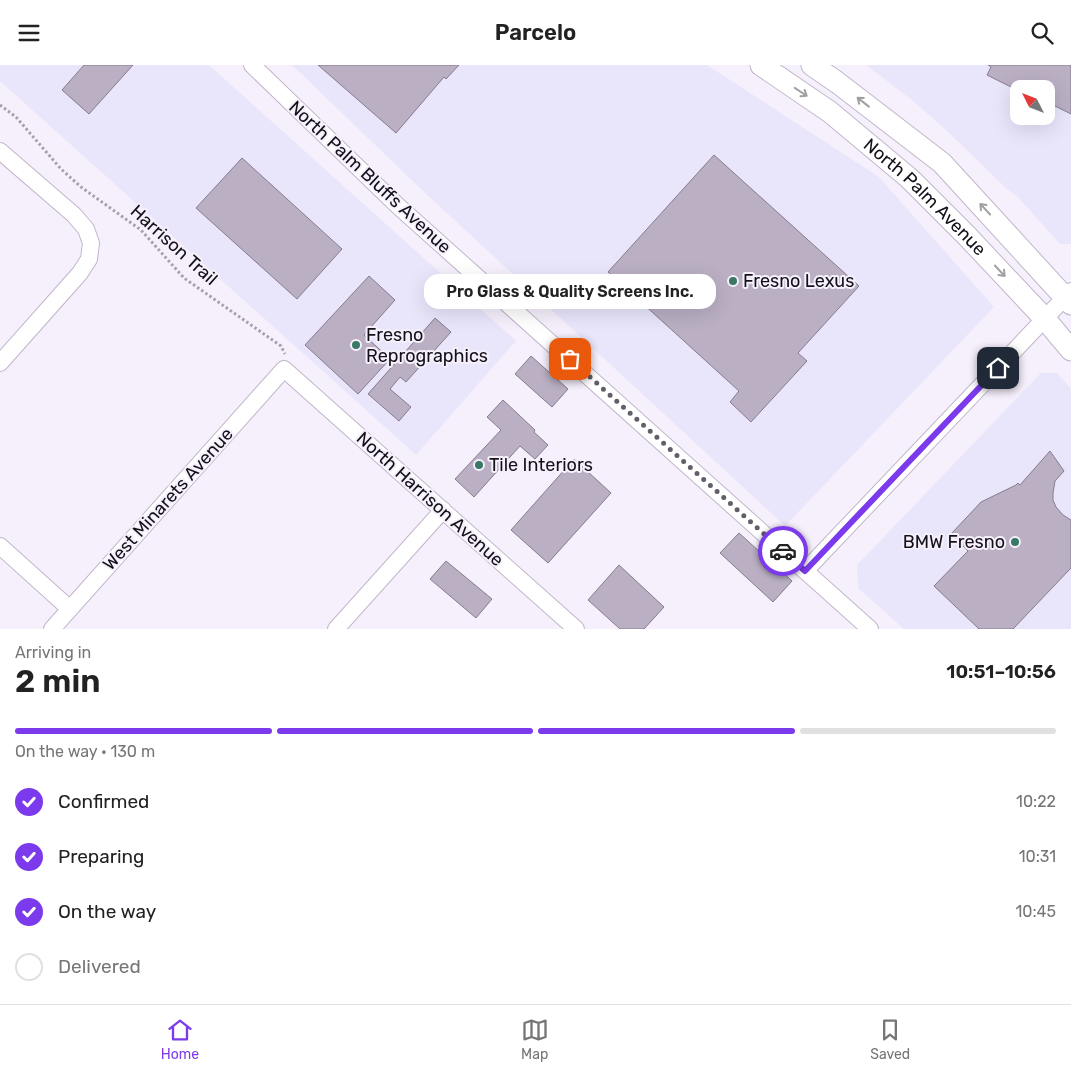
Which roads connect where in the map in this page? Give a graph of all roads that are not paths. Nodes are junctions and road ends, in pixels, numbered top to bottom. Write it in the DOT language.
graph roads {
  1 [pos="252,65"];
  2 [pos="761,65"];
  3 [pos="812,65"];
  4 [pos="0,151"];
  5 [pos="1069,297"];
  6 [pos="1044,319"];
  7 [pos="1071,350"];
  8 [pos="0,363"];
  9 [pos="284,366"];
  10 [pos="443,509"];
  11 [pos="0,546"];
  12 [pos="805,571"];
  13 [pos="70,609"];
  14 [pos="52,629"];
  15 [pos="336,629"];
  16 [pos="576,629"];
  17 [pos="870,629"];
  1 -- 12 [label="street, North Palm Bluffs Avenue"];
  2 -- 6 [label="main road, North Palm Avenue, one-way"];
  5 -- 3 [label="main road, North Palm Avenue, one-way"];
  4 -- 8 [label="street"];
  5 -- 6 [label="street"];
  6 -- 7 [label="main road, North Palm Avenue"];
  6 -- 12 [label="street"];
  9 -- 10 [label="street, North Harrison Avenue"];
  9 -- 13 [label="street, West Minarets Avenue"];
  10 -- 15 [label="street"];
  10 -- 16 [label="street, North Harrison Avenue"];
  11 -- 13 [label="street"];
  12 -- 17 [label="street, North Palm Bluffs Avenue"];
  13 -- 14 [label="street, West Minarets Avenue"];
}
